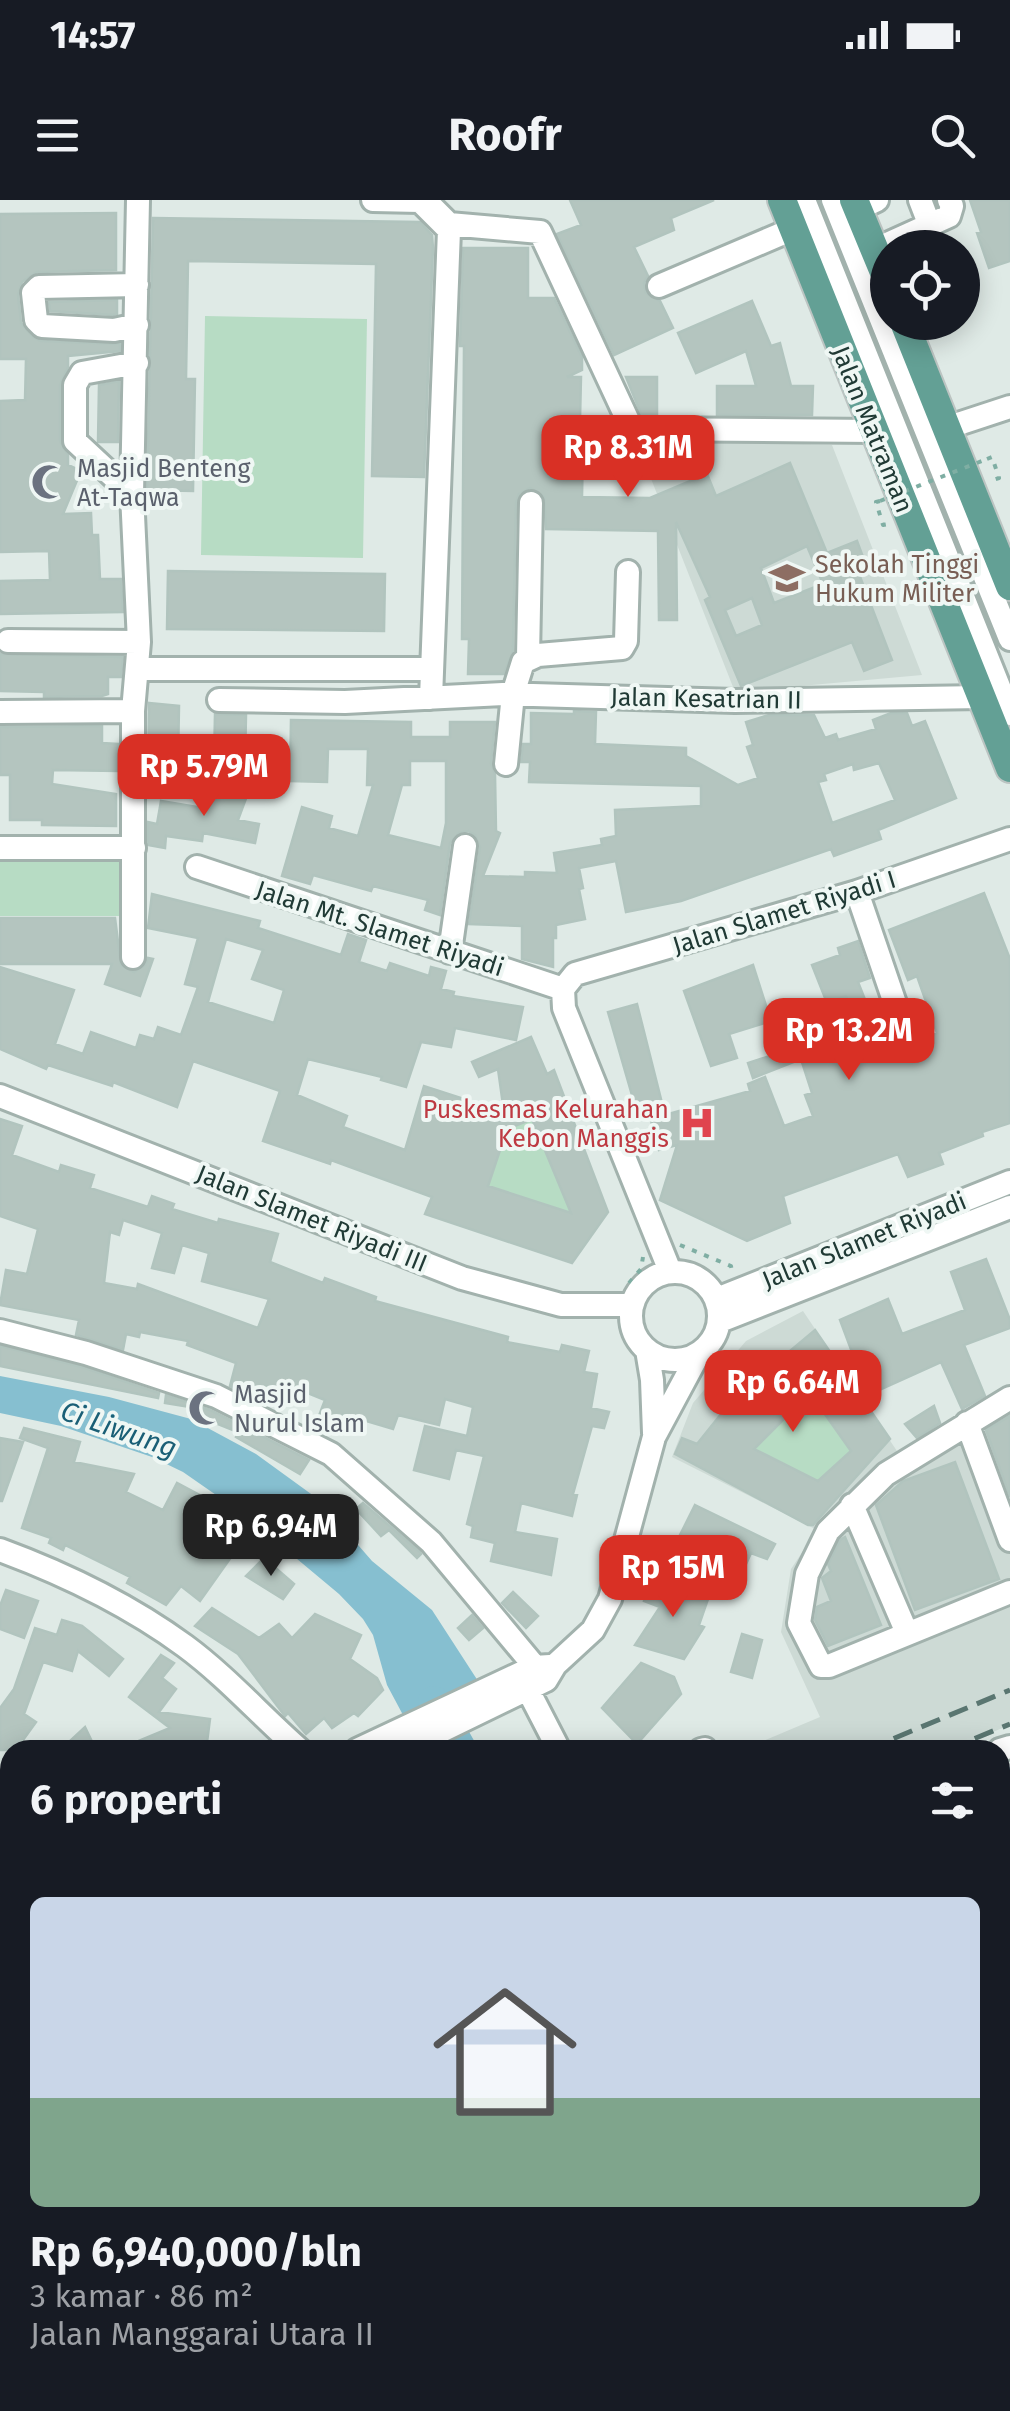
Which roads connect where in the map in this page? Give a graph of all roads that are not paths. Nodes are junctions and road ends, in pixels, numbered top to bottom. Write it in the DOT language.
graph roads {
  1 [pos="138,200"];
  2 [pos="373,200"];
  3 [pos="782,200"];
  4 [pos="804,200"];
  5 [pos="920,200"];
  6 [pos="949,200"];
  7 [pos="423,201"];
  8 [pos="856,202"];
  9 [pos="930,226"];
  10 [pos="793,229"];
  11 [pos="921,230"];
  12 [pos="870,239"];
  13 [pos="137,285"];
  14 [pos="659,286"];
  15 [pos="137,325"];
  16 [pos="911,340"];
  17 [pos="137,363"];
  18 [pos="1010,407"];
  19 [pos="946,428"];
  20 [pos="875,431"];
  21 [pos="132,494"];
  22 [pos="531,503"];
  23 [pos="1002,545"];
  24 [pos="628,572"];
  25 [pos="1010,586"];
  26 [pos="1010,639"];
  27 [pos="8,641"];
  28 [pos="138,642"];
  29 [pos="528,657"];
  30 [pos="137,669"];
  31 [pos="431,669"];
  32 [pos="513,694"];
  33 [pos="982,697"];
  34 [pos="431,698"];
  35 [pos="219,700"];
  36 [pos="0,712"];
  37 [pos="133,712"];
  38 [pos="1010,714"];
  39 [pos="506,764"];
  40 [pos="1010,768"];
  41 [pos="1010,839"];
  42 [pos="465,846"];
  43 [pos="0,848"];
  44 [pos="134,848"];
  45 [pos="197,867"];
  46 [pos="857,892"];
  47 [pos="450,952"];
  48 [pos="132,957"];
  49 [pos="564,989"];
  50 [pos="900,1018"];
  51 [pos="0,1096"];
  52 [pos="1010,1182"];
  53 [pos="1010,1207"];
  54 [pos="670,1271"];
  55 [pos="632,1306"];
  56 [pos="719,1310"];
  57 [pos="0,1331"];
  58 [pos="646,1350"];
  59 [pos="698,1354"];
  60 [pos="1010,1398"];
  61 [pos="967,1422"];
  62 [pos="654,1436"];
  63 [pos="852,1505"];
  64 [pos="1010,1540"];
  65 [pos="0,1550"];
  66 [pos="1010,1592"];
  67 [pos="907,1633"];
  68 [pos="541,1676"];
  69 [pos="272,1725"];
  70 [pos="272,1740"];
  71 [pos="289,1740"];
  72 [pos="409,1740"];
  73 [pos="557,1740"];
  1 -- 13 [label="street"];
  2 -- 7 [label="street"];
  3 -- 10 [label="main road, Jalan Matraman"];
  4 -- 38 [label="street"];
  5 -- 9 [label="street"];
  6 -- 9 [label="street"];
  7 -- 20 [label="street"];
  7 -- 31 [label="street"];
  8 -- 12 [label="main road"];
  8 -- 26 [label="street"];
  9 -- 11 [label="street"];
  10 -- 14 [label="street"];
  10 -- 20 [label="main road, Jalan Matraman"];
  13 -- 15 [label="street"];
  13 -- 15 [label="street"];
  15 -- 17 [label="street"];
  16 -- 19 [label="main road"];
  17 -- 21 [label="street"];
  17 -- 21 [label="street"];
  18 -- 19 [label="street"];
  19 -- 23 [label="main road"];
  20 -- 33 [label="main road, Jalan Matraman"];
  21 -- 28 [label="street"];
  22 -- 29 [label="street"];
  23 -- 25 [label="main road"];
  24 -- 29 [label="street"];
  27 -- 28 [label="street"];
  28 -- 30 [label="street"];
  29 -- 32 [label="street"];
  30 -- 31 [label="street"];
  30 -- 37 [label="street"];
  31 -- 34 [label="street"];
  32 -- 33 [label="street, Jalan Kesatrian II"];
  32 -- 34 [label="street, Jalan Kesatrian II"];
  32 -- 39 [label="street"];
  33 -- 40 [label="main road, Jalan Matraman"];
  34 -- 35 [label="street, Jalan Kesatrian II"];
  36 -- 37 [label="street"];
  37 -- 44 [label="street"];
  41 -- 46 [label="street, Jalan Slamet Riyadi I"];
  42 -- 47 [label="street"];
  43 -- 44 [label="street"];
  44 -- 48 [label="street"];
  45 -- 47 [label="street, Jalan Mt. Slamet Riyadi"];
  46 -- 49 [label="street, Jalan Slamet Riyadi I"];
  46 -- 50 [label="street"];
  47 -- 49 [label="street, Jalan Mt. Slamet Riyadi"];
  49 -- 54 [label="street"];
  51 -- 55 [label="street, Jalan Slamet Riyadi III"];
  52 -- 56 [label="street, Jalan Slamet Riyadi"];
  53 -- 56 [label="street, Jalan Slamet Riyadi"];
  54 -- 55 [label="street"];
  54 -- 56 [label="street"];
  55 -- 58 [label="street"];
  56 -- 59 [label="street"];
  57 -- 68 [label="street"];
  58 -- 59 [label="street"];
  58 -- 62 [label="street"];
  59 -- 62 [label="street"];
  60 -- 61 [label="street"];
  61 -- 63 [label="street"];
  61 -- 64 [label="street"];
  62 -- 68 [label="street"];
  63 -- 67 [label="street"];
  63 -- 67 [label="street"];
  65 -- 69 [label="street"];
  66 -- 67 [label="street"];
  68 -- 72 [label="street"];
  68 -- 73 [label="street"];
  69 -- 70 [label="street"];
  69 -- 71 [label="street"];
}
